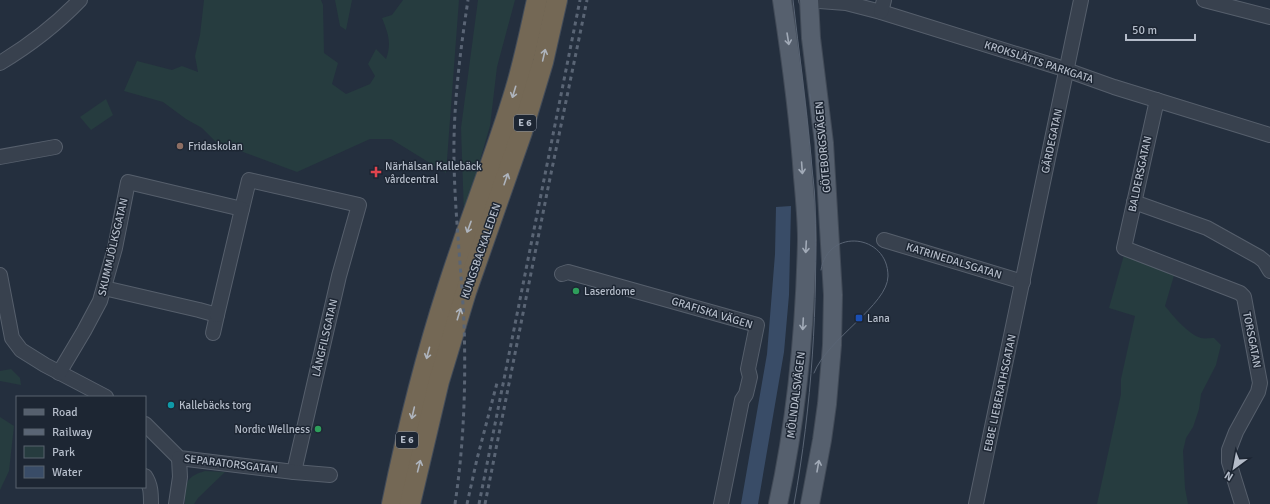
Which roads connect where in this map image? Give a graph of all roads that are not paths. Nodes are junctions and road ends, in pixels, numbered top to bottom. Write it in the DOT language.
graph roads {
  1 [pos="80,0"];
  2 [pos="537,0"];
  3 [pos="557,0"];
  4 [pos="782,0"];
  5 [pos="806,0"];
  6 [pos="809,0"];
  7 [pos="1081,0"];
  8 [pos="1204,0"];
  9 [pos="883,6"];
  10 [pos="1270,17"];
  11 [pos="0,63"];
  12 [pos="1067,70"];
  13 [pos="1157,100"];
  14 [pos="1270,135"];
  15 [pos="55,147"];
  16 [pos="0,157"];
  17 [pos="1134,202"];
  18 [pos="242,209"];
  19 [pos="884,240"];
  20 [pos="1124,248"];
  21 [pos="1268,261"];
  22 [pos="562,274"];
  23 [pos="0,275"];
  24 [pos="1023,282"];
  25 [pos="805,285"];
  26 [pos="104,288"];
  27 [pos="217,315"];
  28 [pos="213,333"];
  29 [pos="60,373"];
  30 [pos="104,396"];
  31 [pos="146,425"];
  32 [pos="179,458"];
  33 [pos="294,472"];
  34 [pos="330,475"];
  35 [pos="146,478"];
  36 [pos="151,504"];
  37 [pos="176,504"];
  38 [pos="392,504"];
  39 [pos="410,504"];
  40 [pos="721,504"];
  41 [pos="778,504"];
  42 [pos="810,504"];
  43 [pos="976,504"];
  44 [pos="1242,504"];
  1 -- 11 [label="street"];
  2 -- 38 [label="highway, KUNGSBACKALEDEN / E 6, one-way"];
  39 -- 3 [label="highway, KUNGSBACKALEDEN / E 6, one-way"];
  4 -- 25 [label="main road, GÖTEBORGSVÄGEN, one-way"];
  5 -- 6 [label="street, KROKSLÄTTS PARKGATA"];
  6 -- 9 [label="street, KROKSLÄTTS PARKGATA"];
  42 -- 6 [label="main road, GÖTEBORGSVÄGEN, one-way"];
  7 -- 12 [label="street, GÄRDEGATAN"];
  8 -- 10 [label="street"];
  9 -- 12 [label="street, KROKSLÄTTS PARKGATA"];
  12 -- 13 [label="street, KROKSLÄTTS PARKGATA"];
  12 -- 24 [label="street, GÄRDEGATAN"];
  13 -- 14 [label="street, KROKSLÄTTS PARKGATA"];
  13 -- 17 [label="street, BALDERSGATAN"];
  15 -- 16 [label="street"];
  17 -- 20 [label="street, BALDERSGATAN"];
  17 -- 21 [label="street"];
  18 -- 26 [label="street, SKUMMJÖLKSGATAN"];
  18 -- 27 [label="street"];
  18 -- 33 [label="street, LÅNGFILSGATAN"];
  19 -- 24 [label="street, KATRINEDALSGATAN"];
  20 -- 44 [label="street, TORSGATAN"];
  22 -- 40 [label="street, GRAFISKA VÄGEN"];
  23 -- 29 [label="street"];
  24 -- 43 [label="street, EBBE LIEBERATHSGATAN"];
  25 -- 41 [label="main road, MÖLNDALSVÄGEN, one-way"];
  26 -- 27 [label="street"];
  26 -- 29 [label="street, SKUMMJÖLKSGATAN"];
  27 -- 28 [label="street"];
  29 -- 30 [label="street"];
  31 -- 32 [label="street, SEPARATORSGATAN"];
  32 -- 33 [label="street, SEPARATORSGATAN"];
  32 -- 37 [label="street"];
  33 -- 34 [label="street, SEPARATORSGATAN"];
  35 -- 36 [label="street"];
}
